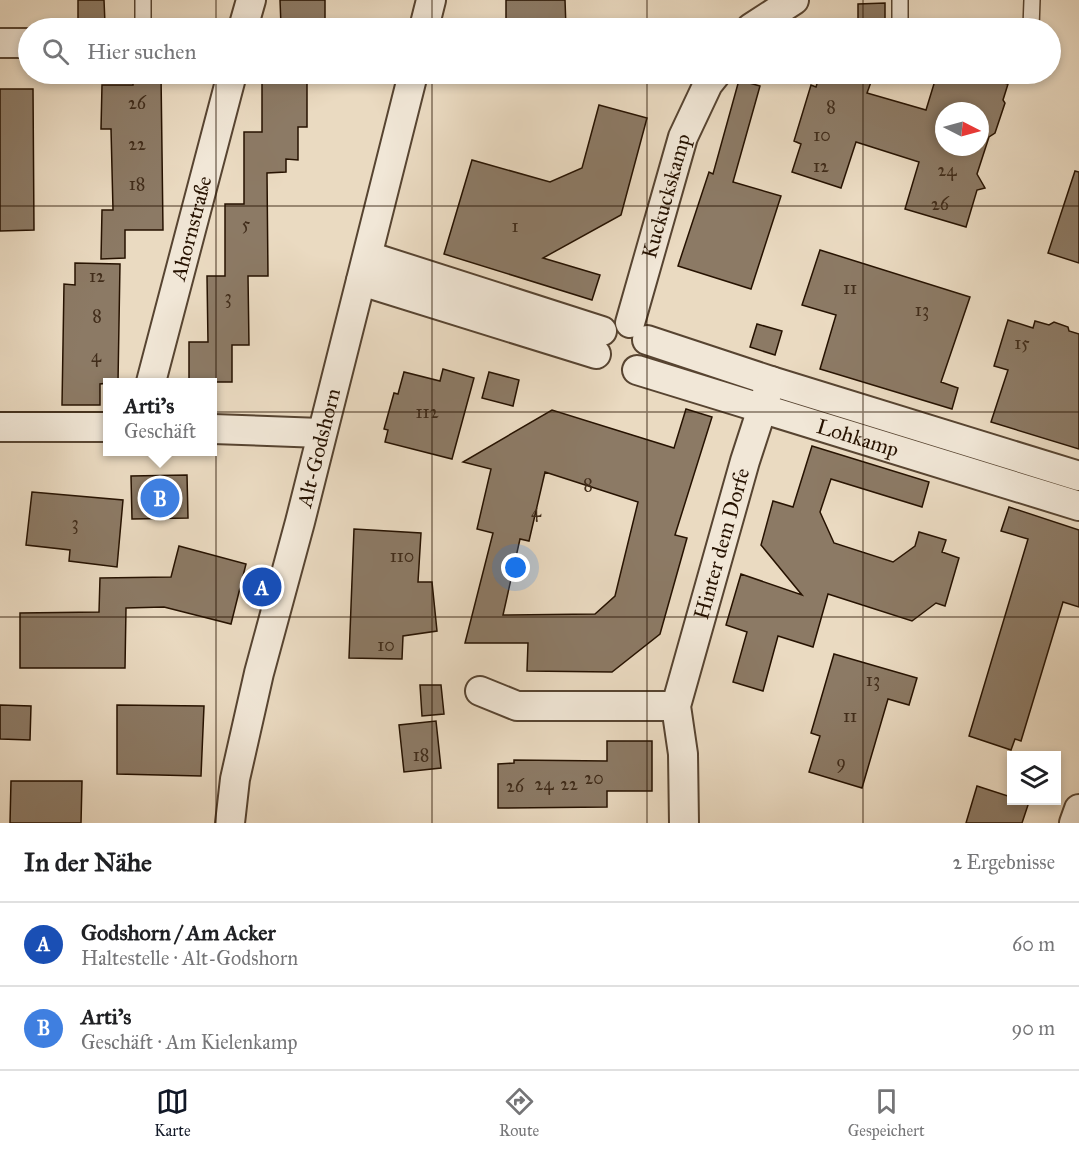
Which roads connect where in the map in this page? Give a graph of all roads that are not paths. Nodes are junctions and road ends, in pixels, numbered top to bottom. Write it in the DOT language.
graph roads {
  1 [pos="143,0"];
  2 [pos="251,0"];
  3 [pos="431,0"];
  4 [pos="794,0"];
  5 [pos="900,0"];
  6 [pos="1032,0"];
  7 [pos="143,18"];
  8 [pos="246,18"];
  9 [pos="426,18"];
  10 [pos="766,18"];
  11 [pos="900,18"];
  12 [pos="1031,18"];
  13 [pos="0,43"];
  14 [pos="18,43"];
  15 [pos="229,84"];
  16 [pos="410,84"];
  17 [pos="708,84"];
  18 [pos="364,268"];
  19 [pos="638,332"];
  20 [pos="599,343"];
  21 [pos="637,370"];
  22 [pos="152,378"];
  23 [pos="771,381"];
  24 [pos="761,409"];
  25 [pos="0,427"];
  26 [pos="103,427"];
  27 [pos="217,429"];
  28 [pos="321,433"];
  29 [pos="1079,476"];
  30 [pos="1079,506"];
  31 [pos="480,691"];
  32 [pos="676,706"];
  33 [pos="1079,809"];
  34 [pos="230,823"];
  35 [pos="684,823"];
  36 [pos="1074,823"];
  1 -- 7 [label="lane"];
  2 -- 8 [label="street"];
  3 -- 9 [label="street"];
  4 -- 10 [label="street"];
  5 -- 11 [label="lane"];
  6 -- 12 [label="lane"];
  13 -- 14 [label="street"];
  15 -- 22 [label="street, Ahornstraße"];
  16 -- 18 [label="street, Alt-Godshorn"];
  17 -- 19 [label="street, Kuckuckskamp"];
  18 -- 20 [label="street, Lohkamp"];
  18 -- 28 [label="street, Alt-Godshorn"];
  19 -- 20 [label="street"];
  19 -- 21 [label="street"];
  19 -- 23 [label="street, Lohkamp"];
  20 -- 21 [label="street, Lohkamp"];
  21 -- 24 [label="street, Lohkamp"];
  23 -- 24 [label="street, Hinter dem Dorfe"];
  23 -- 29 [label="street, Lohkamp"];
  24 -- 30 [label="street, Lohkamp"];
  24 -- 32 [label="street, Hinter dem Dorfe"];
  25 -- 26 [label="street"];
  27 -- 28 [label="street"];
  28 -- 34 [label="street, Alt-Godshorn"];
  31 -- 32 [label="street"];
  32 -- 35 [label="street, Hinter dem Dorfe"];
  33 -- 36 [label="street"];
}
